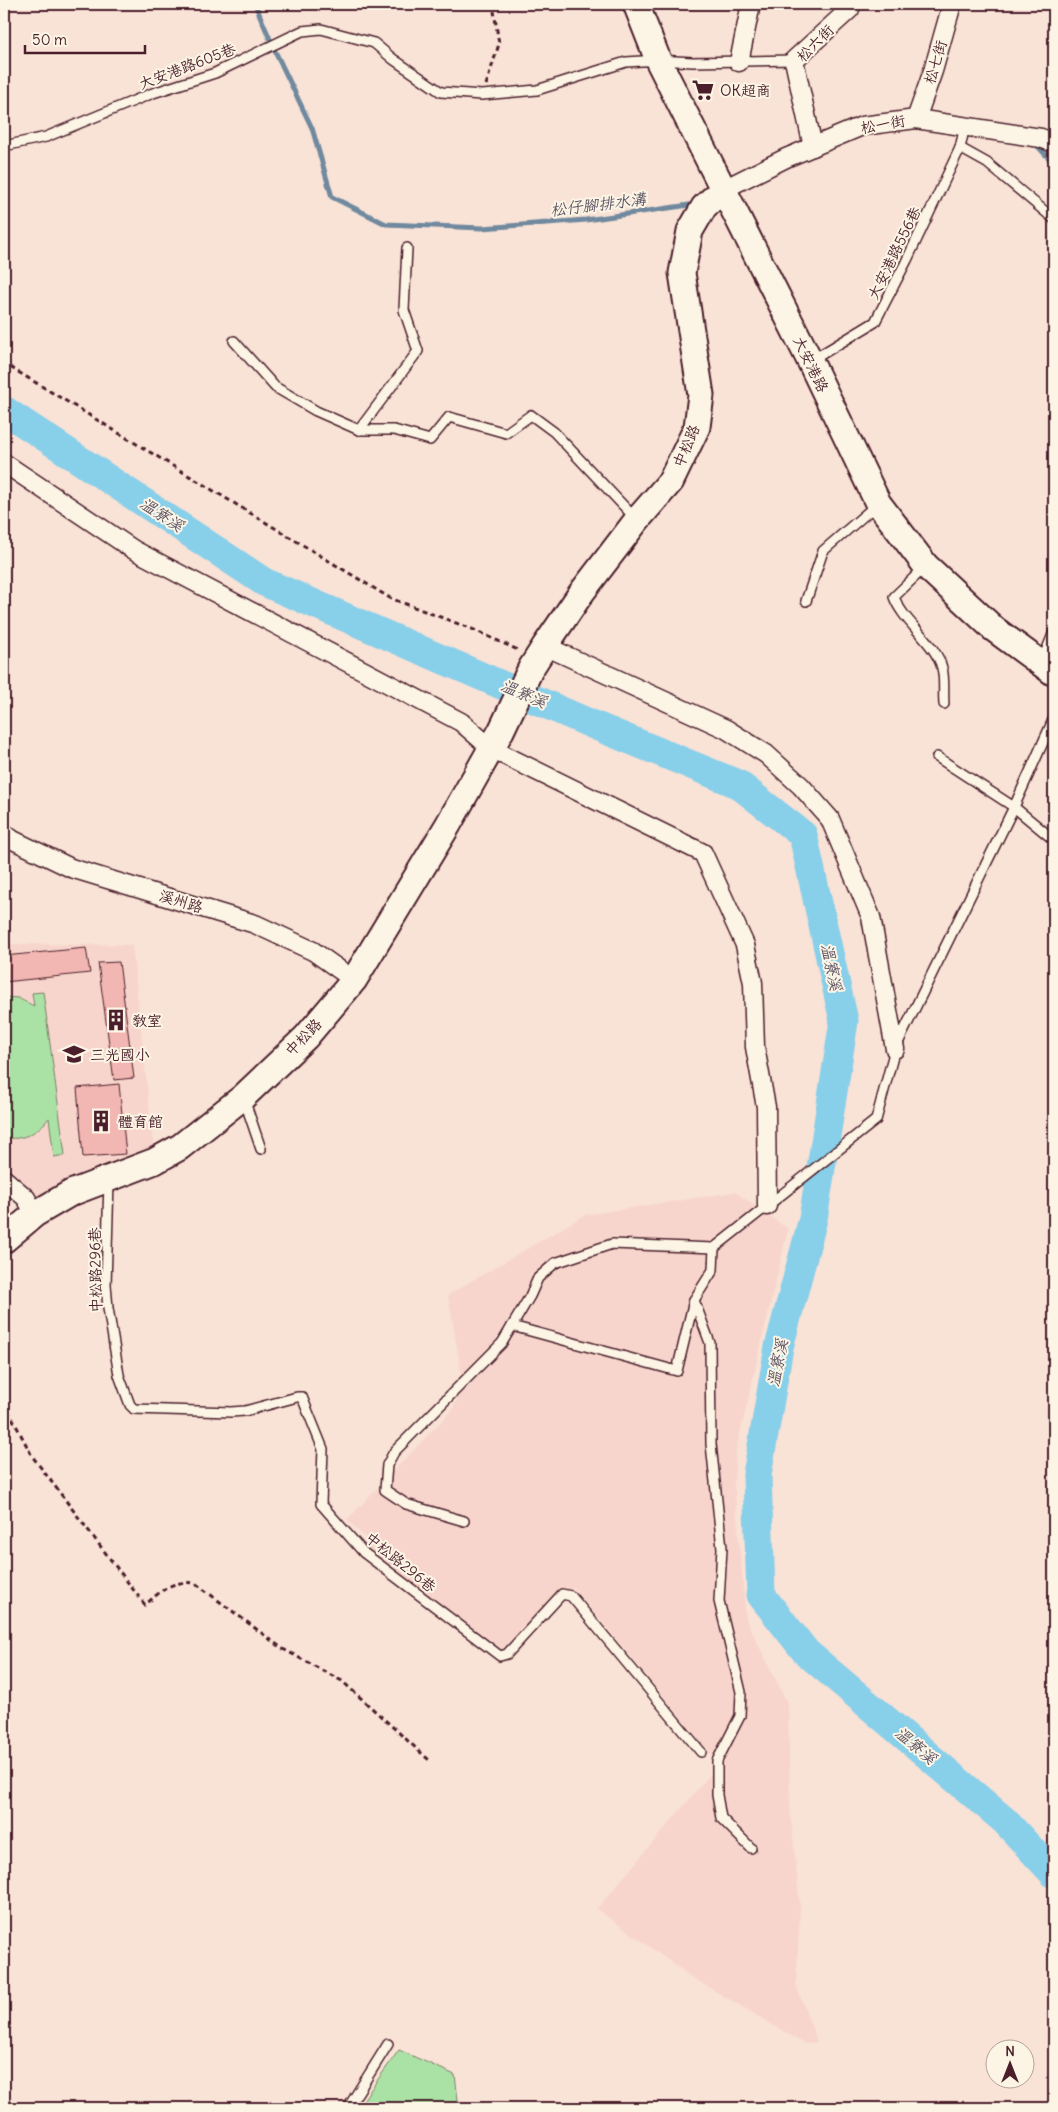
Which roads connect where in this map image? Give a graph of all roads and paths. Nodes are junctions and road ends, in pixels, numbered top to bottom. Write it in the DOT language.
graph roads {
  1 [pos="636,4"];
  2 [pos="751,4"];
  3 [pos="851,4"];
  4 [pos="952,4"];
  5 [pos="494,11"];
  6 [pos="658,60"];
  7 [pos="794,60"];
  8 [pos="739,62"];
  9 [pos="482,95"];
  10 [pos="916,119"];
  11 [pos="965,126"];
  12 [pos="1050,138"];
  13 [pos="4,146"];
  14 [pos="813,147"];
  15 [pos="960,148"];
  16 [pos="722,190"];
  17 [pos="1054,219"];
  18 [pos="407,248"];
  19 [pos="234,341"];
  20 [pos="4,361"];
  21 [pos="810,361"];
  22 [pos="359,430"];
  23 [pos="4,463"];
  24 [pos="878,503"];
  25 [pos="637,520"];
  26 [pos="926,566"];
  27 [pos="806,602"];
  28 [pos="1054,632"];
  29 [pos="538,658"];
  30 [pos="1048,668"];
  31 [pos="944,704"];
  32 [pos="1054,718"];
  33 [pos="496,740"];
  34 [pos="937,757"];
  35 [pos="1014,806"];
  36 [pos="4,833"];
  37 [pos="1054,840"];
  38 [pos="354,980"];
  39 [pos="895,1050"];
  40 [pos="243,1097"];
  41 [pos="261,1148"];
  42 [pos="4,1178"];
  43 [pos="109,1178"];
  44 [pos="767,1206"];
  45 [pos="35,1214"];
  46 [pos="4,1240"];
  47 [pos="714,1248"];
  48 [pos="694,1300"];
  49 [pos="512,1326"];
  50 [pos="4,1402"];
  51 [pos="464,1521"];
  52 [pos="701,1752"];
  53 [pos="429,1760"];
  54 [pos="751,1848"];
  55 [pos="388,2044"];
  56 [pos="348,2108"];
  1 -- 6 [label="street, 大安港路"];
  2 -- 8 [label="street"];
  3 -- 7 [label="street, 松六街"];
  4 -- 10 [label="street, 松七街"];
  5 -- 9 [label="path"];
  6 -- 8 [label="lane, 大安港路605巷"];
  6 -- 9 [label="lane, 大安港路605巷"];
  6 -- 16 [label="street, 大安港路"];
  7 -- 8 [label="lane, 大安港路605巷"];
  7 -- 14 [label="street, 松六街"];
  9 -- 13 [label="lane, 大安港路605巷"];
  10 -- 11 [label="street, 松一街"];
  10 -- 14 [label="street, 松一街"];
  11 -- 12 [label="street, 松一街"];
  11 -- 15 [label="lane, 大安港路556巷"];
  14 -- 16 [label="street, 松一街"];
  15 -- 17 [label="lane"];
  15 -- 21 [label="lane, 大安港路556巷"];
  16 -- 21 [label="street, 大安港路"];
  16 -- 25 [label="street, 中松路"];
  18 -- 22 [label="lane"];
  19 -- 22 [label="lane"];
  20 -- 29 [label="path"];
  21 -- 24 [label="street, 大安港路"];
  22 -- 25 [label="lane"];
  23 -- 33 [label="street"];
  24 -- 26 [label="street, 大安港路"];
  24 -- 27 [label="lane"];
  25 -- 29 [label="street, 中松路"];
  26 -- 30 [label="street, 大安港路"];
  26 -- 31 [label="lane"];
  28 -- 30 [label="lane"];
  29 -- 33 [label="street, 中松路"];
  29 -- 39 [label="street"];
  32 -- 35 [label="lane"];
  33 -- 38 [label="street, 中松路"];
  33 -- 44 [label="street"];
  34 -- 35 [label="lane"];
  35 -- 37 [label="lane"];
  35 -- 39 [label="lane"];
  36 -- 38 [label="street, 溪州路"];
  38 -- 40 [label="street, 中松路"];
  39 -- 44 [label="lane"];
  40 -- 41 [label="lane"];
  40 -- 43 [label="street, 中松路"];
  42 -- 45 [label="street"];
  43 -- 45 [label="street, 中松路"];
  43 -- 52 [label="lane, 中松路296巷"];
  44 -- 47 [label="lane"];
  45 -- 46 [label="street, 中松路"];
  47 -- 48 [label="lane"];
  47 -- 49 [label="lane"];
  48 -- 49 [label="lane"];
  48 -- 54 [label="lane"];
  49 -- 51 [label="lane"];
  50 -- 53 [label="path"];
  55 -- 56 [label="lane"];
}
